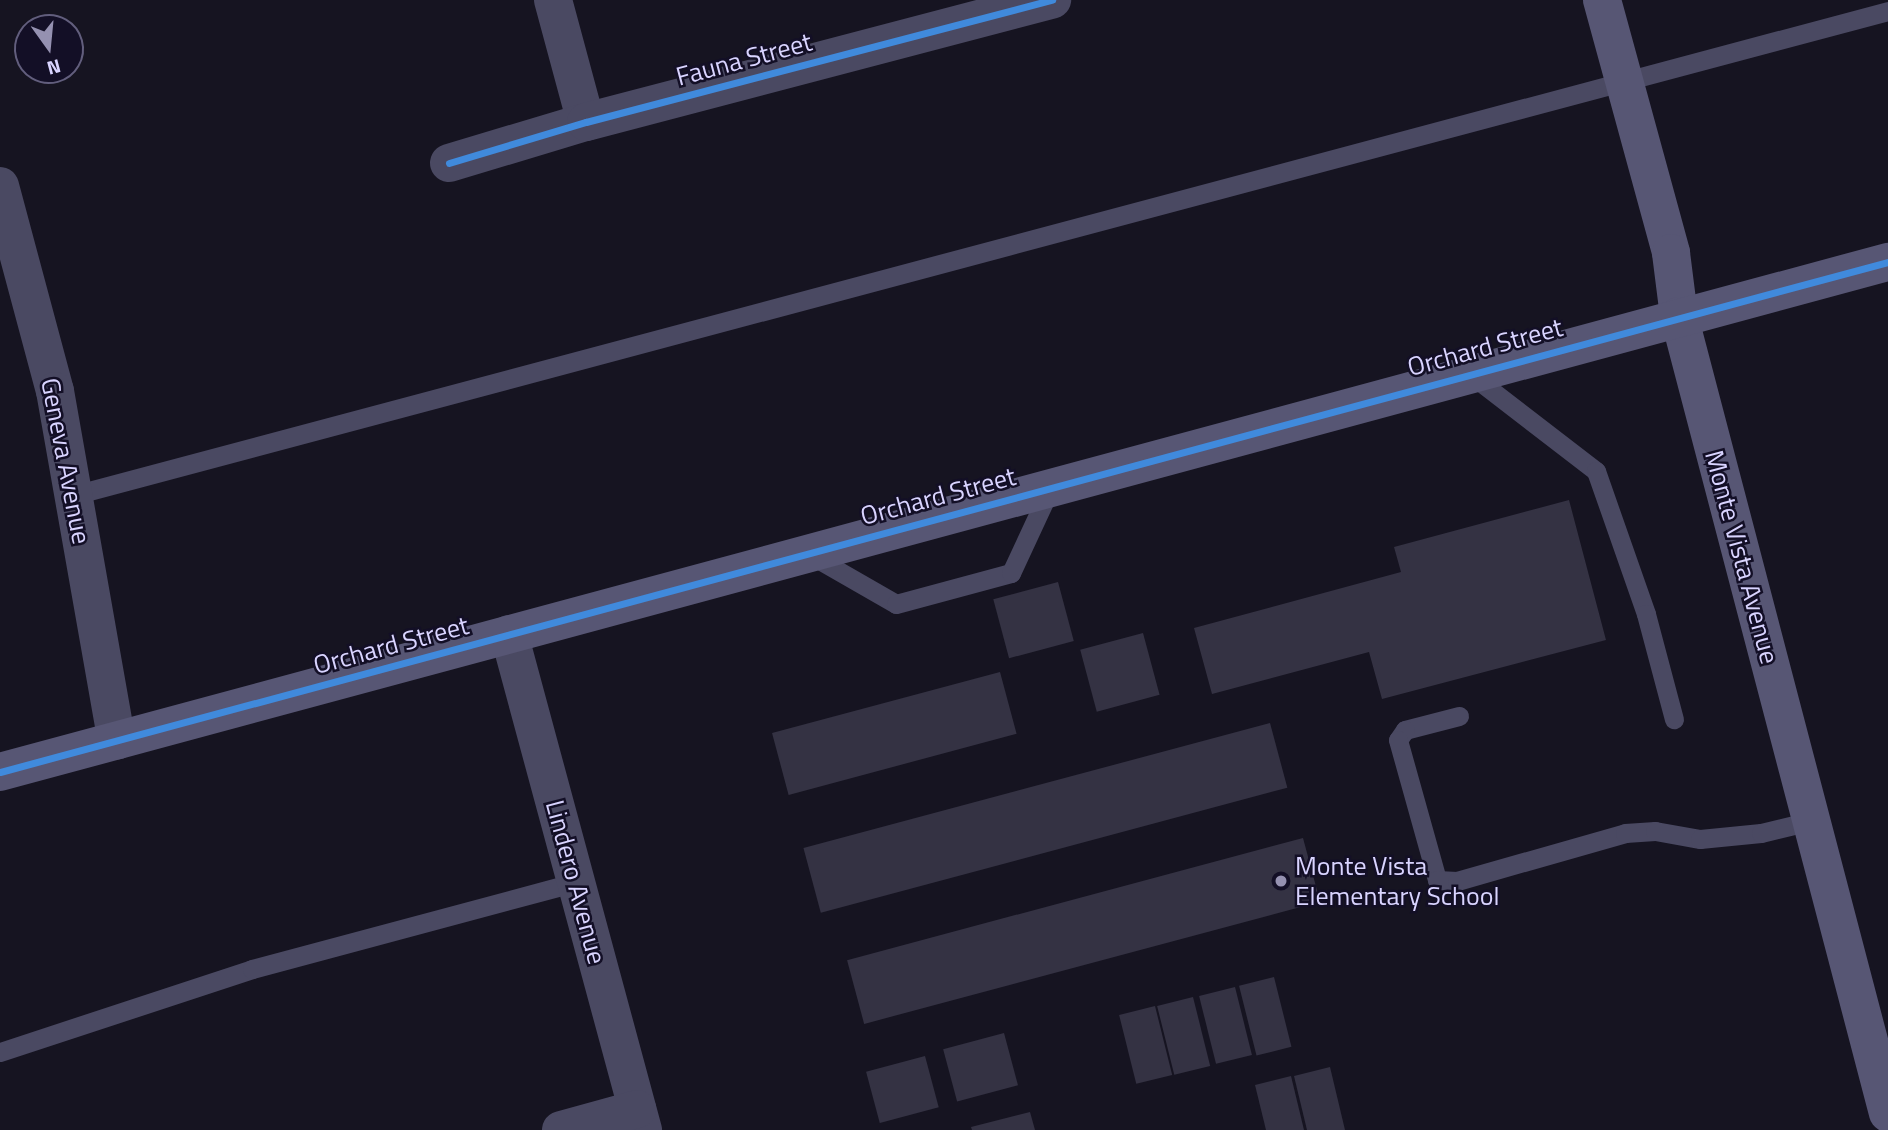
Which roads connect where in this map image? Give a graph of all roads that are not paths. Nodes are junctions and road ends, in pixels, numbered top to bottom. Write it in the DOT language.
graph roads {
  1 [pos="553,0"];
  2 [pos="1052,0"];
  3 [pos="1602,0"];
  4 [pos="1000,6"];
  5 [pos="1888,11"];
  6 [pos="1624,80"];
  7 [pos="586,122"];
  8 [pos="449,163"];
  9 [pos="0,186"];
  10 [pos="1888,262"];
  11 [pos="1679,316"];
  12 [pos="1469,373"];
  13 [pos="1051,487"];
  14 [pos="74,495"];
  15 [pos="808,553"];
  16 [pos="509,634"];
  17 [pos="1459,716"];
  18 [pos="1674,719"];
  19 [pos="117,741"];
  20 [pos="0,772"];
  21 [pos="1811,821"];
  22 [pos="576,882"];
  23 [pos="0,1052"];
  24 [pos="1882,1070"];
  25 [pos="1888,1113"];
  26 [pos="640,1119"];
  27 [pos="561,1130"];
  1 -- 7 [label="street"];
  2 -- 4 [label="street, Fauna Street"];
  3 -- 6 [label="street, Monte Vista Avenue"];
  4 -- 7 [label="street, Fauna Street"];
  5 -- 6 [label="lane"];
  6 -- 11 [label="street, Monte Vista Avenue"];
  6 -- 14 [label="lane"];
  7 -- 8 [label="street, Fauna Street"];
  9 -- 14 [label="street, Geneva Avenue"];
  10 -- 11 [label="street, Orchard Street"];
  11 -- 12 [label="street, Orchard Street"];
  11 -- 21 [label="street, Monte Vista Avenue"];
  12 -- 13 [label="street, Orchard Street"];
  12 -- 18 [label="lane"];
  13 -- 15 [label="street, Orchard Street"];
  13 -- 15 [label="lane"];
  14 -- 19 [label="street, Geneva Avenue"];
  15 -- 16 [label="street, Orchard Street"];
  16 -- 19 [label="street, Orchard Street"];
  16 -- 22 [label="street, Lindero Avenue"];
  17 -- 21 [label="lane"];
  19 -- 20 [label="street, Orchard Street"];
  21 -- 24 [label="street, Monte Vista Avenue"];
  22 -- 23 [label="lane"];
  22 -- 26 [label="street, Lindero Avenue"];
  24 -- 25 [label="street, Monte Vista Avenue"];
  26 -- 27 [label="street"];
}
